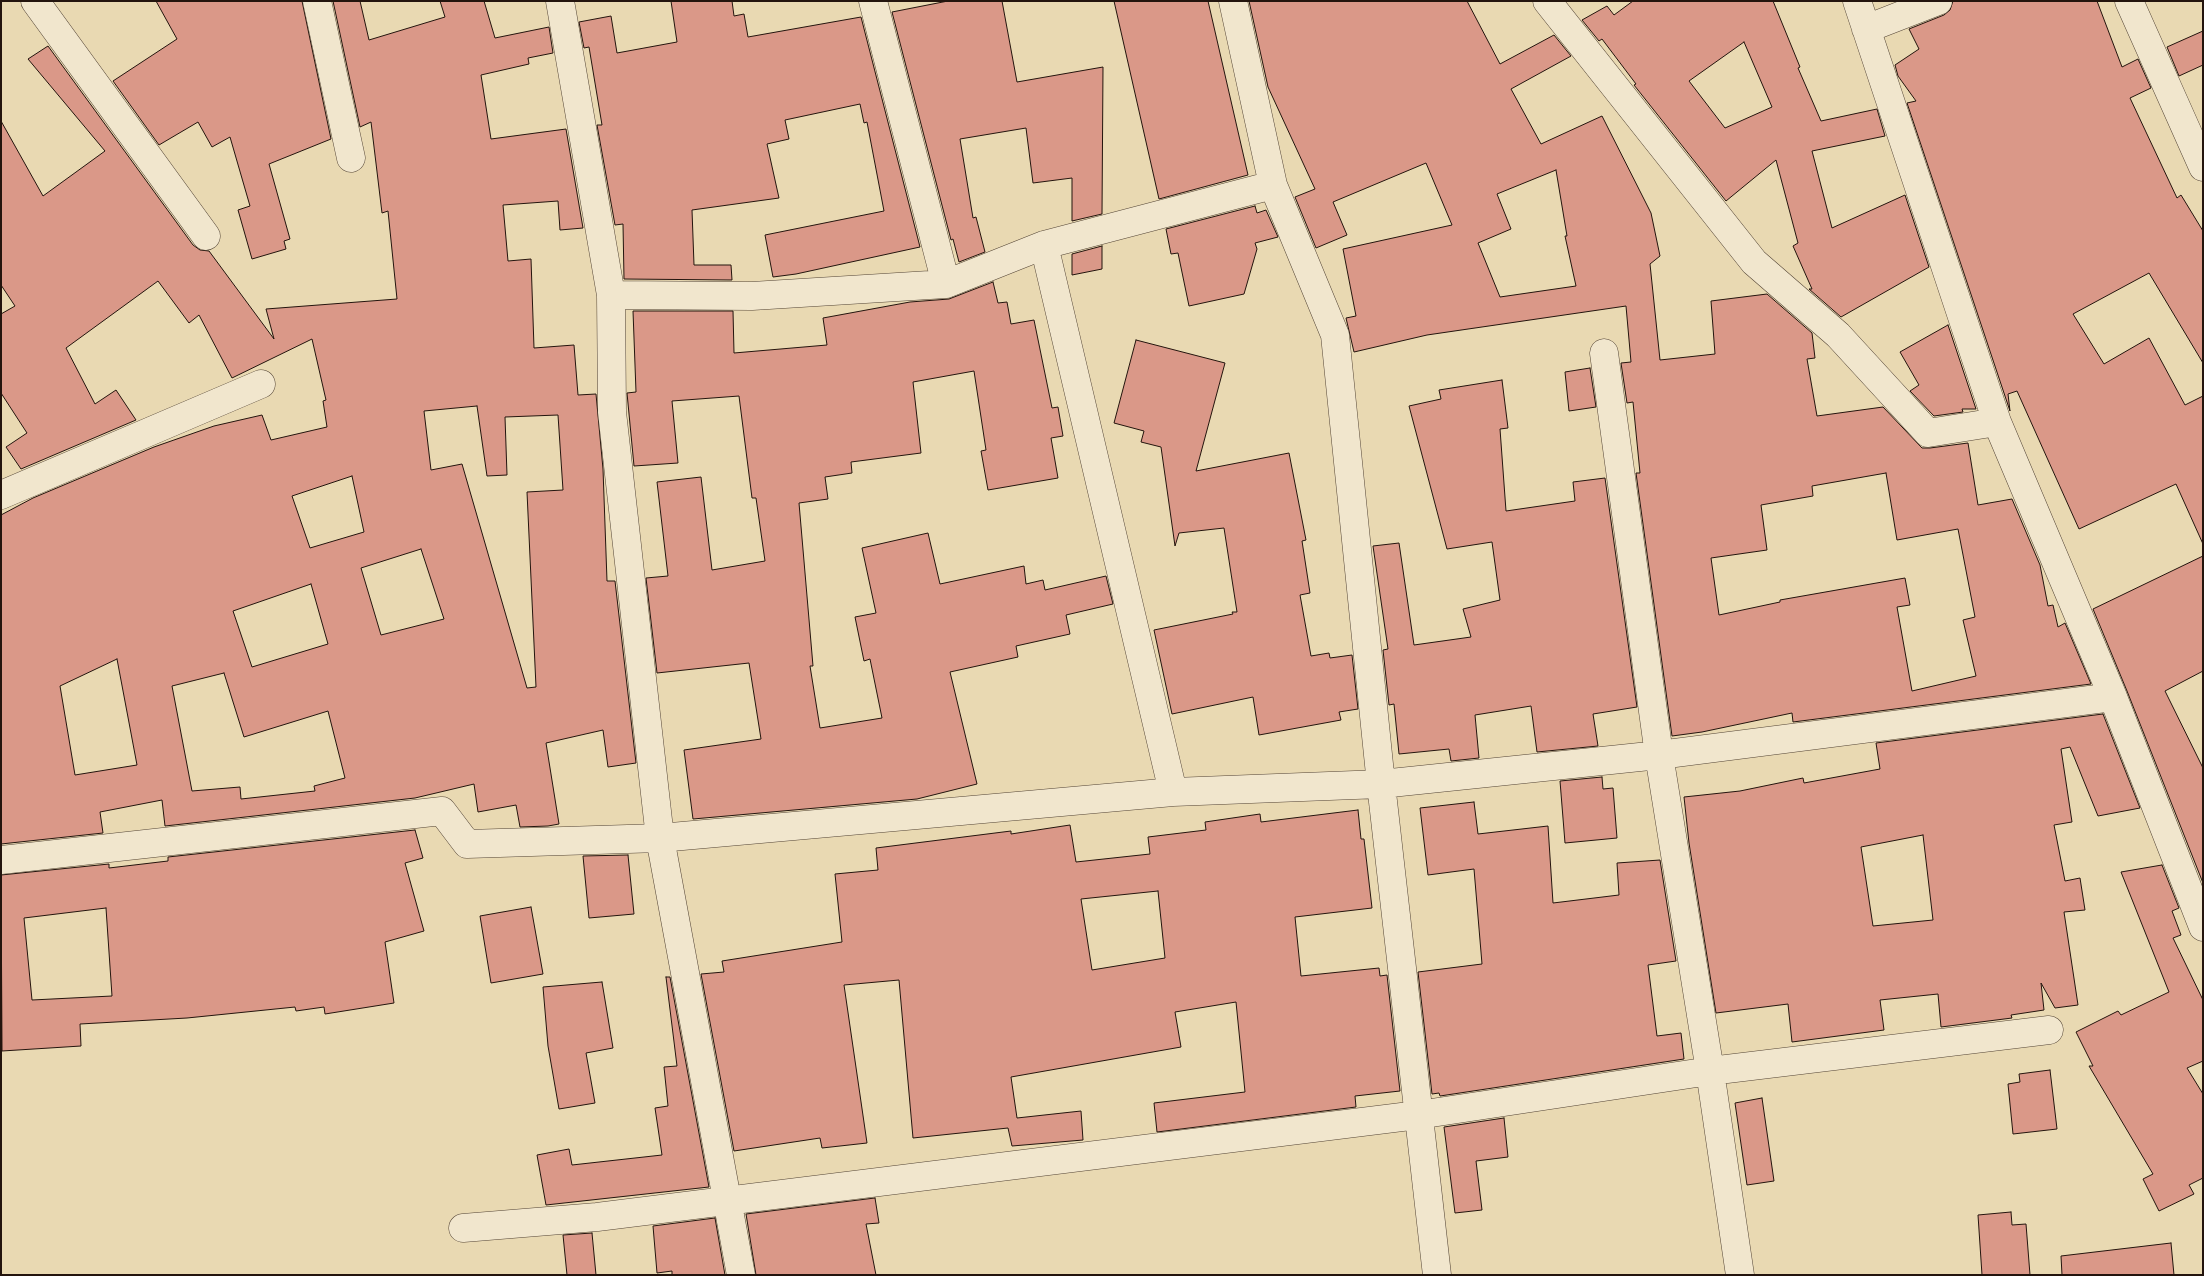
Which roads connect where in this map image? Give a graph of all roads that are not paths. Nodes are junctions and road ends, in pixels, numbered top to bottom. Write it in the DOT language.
graph roads {
  1 [pos="35,1"];
  2 [pos="317,1"];
  3 [pos="560,1"];
  4 [pos="873,1"];
  5 [pos="1233,1"];
  6 [pos="1547,1"];
  7 [pos="1857,1"];
  8 [pos="1938,1"];
  9 [pos="2129,1"];
  10 [pos="1866,29"];
  11 [pos="350,158"];
  12 [pos="2203,167"];
  13 [pos="1273,185"];
  14 [pos="206,236"];
  15 [pos="1044,245"];
  16 [pos="946,284"];
  17 [pos="611,295"];
  18 [pos="1604,353"];
  19 [pos="261,384"];
  20 [pos="1997,422"];
  21 [pos="1,495"];
  22 [pos="2113,697"];
  23 [pos="1659,756"];
  24 [pos="1381,784"];
  25 [pos="1173,792"];
  26 [pos="660,838"];
  27 [pos="1,860"];
  28 [pos="2203,927"];
  29 [pos="2049,1030"];
  30 [pos="1710,1071"];
  31 [pos="1418,1115"];
  32 [pos="728,1199"];
  33 [pos="463,1228"];
  34 [pos="741,1275"];
  35 [pos="1437,1275"];
  36 [pos="1740,1275"];
  1 -- 14 [label="street"];
  2 -- 11 [label="street"];
  3 -- 17 [label="street"];
  4 -- 16 [label="street"];
  5 -- 13 [label="street"];
  6 -- 20 [label="street"];
  7 -- 10 [label="street"];
  8 -- 10 [label="street"];
  9 -- 12 [label="street"];
  10 -- 20 [label="street"];
  13 -- 15 [label="street"];
  13 -- 24 [label="street"];
  15 -- 16 [label="street"];
  15 -- 25 [label="street"];
  16 -- 17 [label="street"];
  17 -- 26 [label="street"];
  18 -- 23 [label="street"];
  19 -- 21 [label="street"];
  20 -- 22 [label="street"];
  22 -- 23 [label="street"];
  22 -- 28 [label="street"];
  23 -- 24 [label="street"];
  23 -- 30 [label="street"];
  24 -- 25 [label="street"];
  24 -- 31 [label="street"];
  25 -- 26 [label="street"];
  26 -- 27 [label="street"];
  26 -- 32 [label="street"];
  29 -- 30 [label="street"];
  30 -- 31 [label="street"];
  30 -- 36 [label="street"];
  31 -- 32 [label="street"];
  31 -- 35 [label="street"];
  32 -- 33 [label="street"];
  32 -- 34 [label="street"];
}
